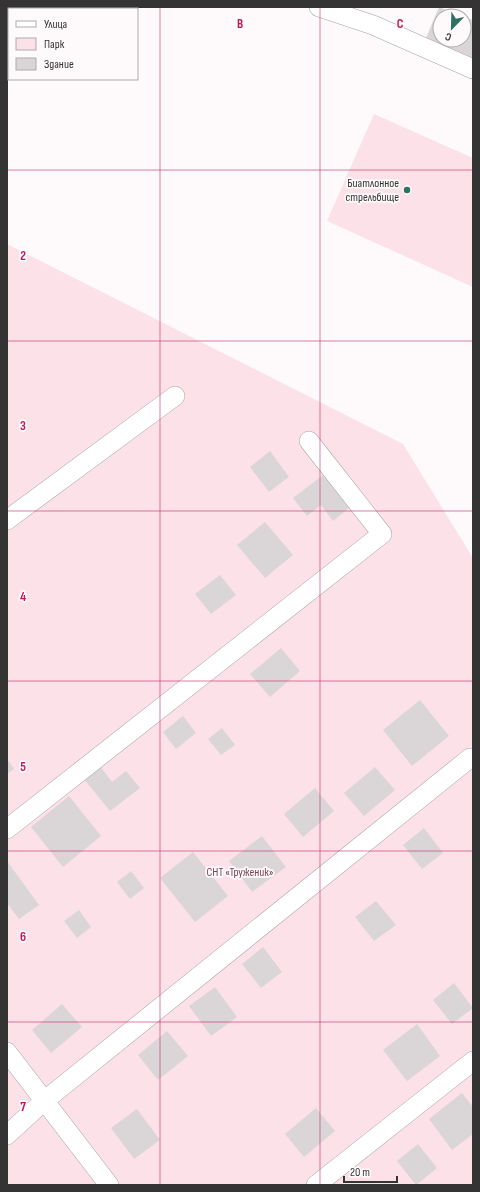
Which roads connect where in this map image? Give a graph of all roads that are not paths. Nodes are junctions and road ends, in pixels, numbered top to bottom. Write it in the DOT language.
graph roads {
  1 [pos="319,7"];
  2 [pos="473,69"];
  3 [pos="174,396"];
  4 [pos="309,441"];
  5 [pos="7,520"];
  6 [pos="470,758"];
  7 [pos="7,829"];
  8 [pos="7,1052"];
  9 [pos="473,1060"];
  10 [pos="44,1101"];
  11 [pos="7,1135"];
  12 [pos="109,1185"];
  13 [pos="316,1185"];
  1 -- 2 [label="street"];
  3 -- 5 [label="street"];
  4 -- 7 [label="street"];
  6 -- 10 [label="street"];
  8 -- 10 [label="street"];
  9 -- 13 [label="street"];
  10 -- 11 [label="street"];
  10 -- 12 [label="street"];
}
